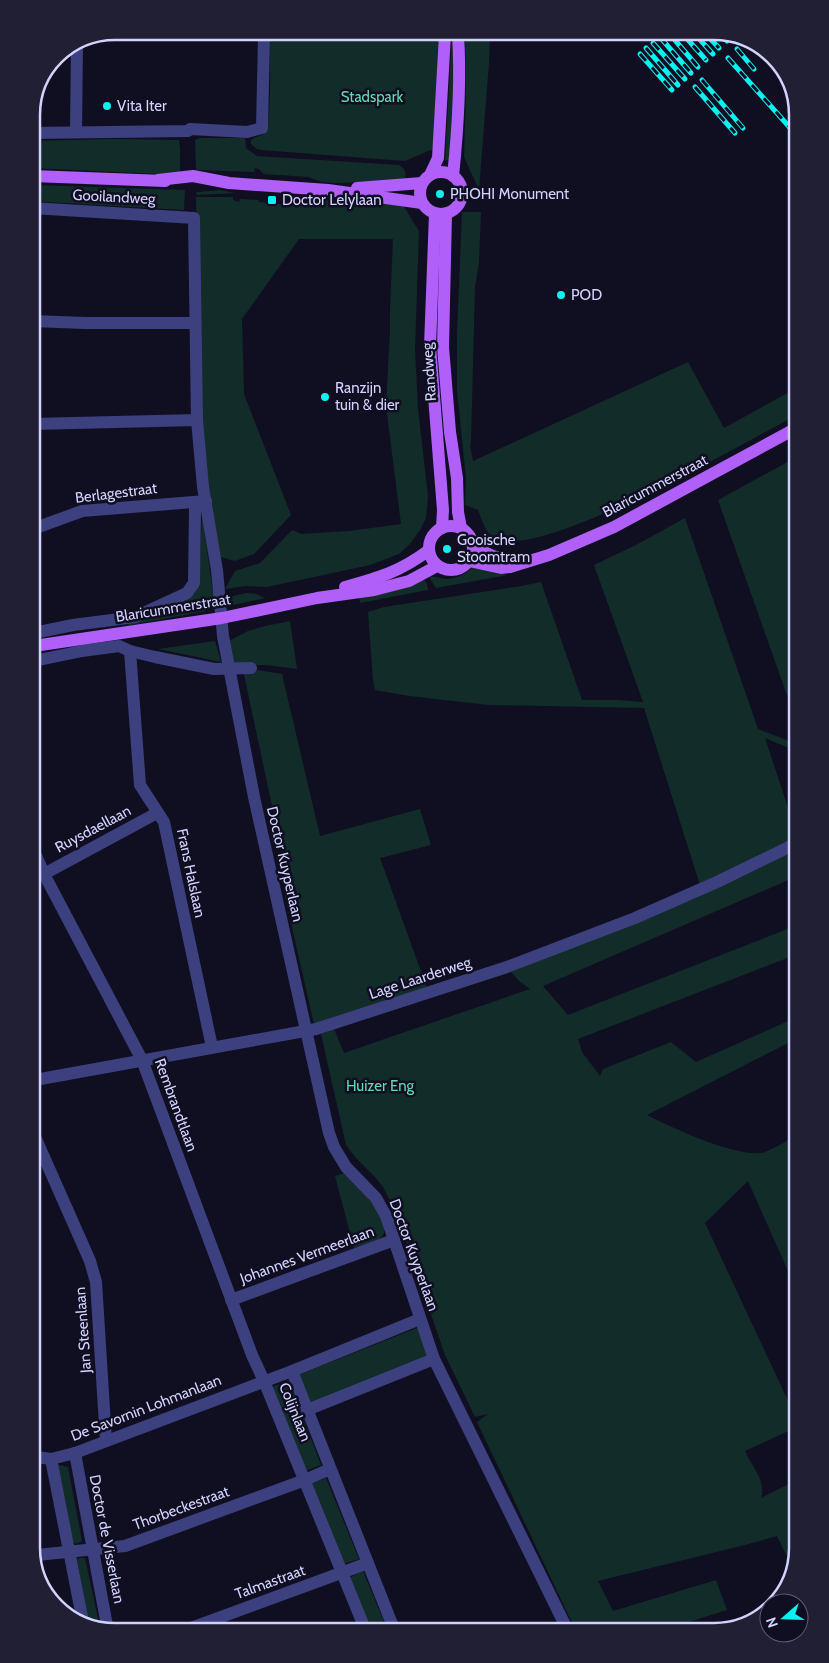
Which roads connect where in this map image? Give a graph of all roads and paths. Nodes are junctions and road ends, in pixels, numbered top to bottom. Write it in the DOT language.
graph roads {
  1 [pos="264,40"];
  2 [pos="445,40"];
  3 [pos="459,40"];
  4 [pos="77,51"];
  5 [pos="76,132"];
  6 [pos="40,133"];
  7 [pos="40,176"];
  8 [pos="453,176"];
  9 [pos="426,179"];
  10 [pos="328,190"];
  11 [pos="422,203"];
  12 [pos="40,208"];
  13 [pos="440,214"];
  14 [pos="40,321"];
  15 [pos="194,323"];
  16 [pos="197,420"];
  17 [pos="40,424"];
  18 [pos="789,432"];
  19 [pos="206,501"];
  20 [pos="40,526"];
  21 [pos="442,528"];
  22 [pos="461,528"];
  23 [pos="472,545"];
  24 [pos="429,550"];
  25 [pos="469,561"];
  26 [pos="528,562"];
  27 [pos="437,566"];
  28 [pos="317,598"];
  29 [pos="222,618"];
  30 [pos="40,632"];
  31 [pos="40,645"];
  32 [pos="130,651"];
  33 [pos="40,660"];
  34 [pos="250,668"];
  35 [pos="228,669"];
  36 [pos="157,813"];
  37 [pos="789,847"];
  38 [pos="40,865"];
  39 [pos="44,874"];
  40 [pos="307,1031"];
  41 [pos="212,1048"];
  42 [pos="142,1060"];
  43 [pos="40,1079"];
  44 [pos="40,1148"];
  45 [pos="394,1240"];
  46 [pos="231,1300"];
  47 [pos="420,1319"];
  48 [pos="434,1360"];
  49 [pos="292,1371"];
  50 [pos="264,1381"];
  51 [pos="307,1410"];
  52 [pos="106,1441"];
  53 [pos="75,1453"];
  54 [pos="40,1457"];
  55 [pos="51,1459"];
  56 [pos="330,1469"];
  57 [pos="305,1480"];
  58 [pos="92,1550"];
  59 [pos="69,1552"];
  60 [pos="40,1555"];
  61 [pos="368,1563"];
  62 [pos="343,1572"];
  63 [pos="82,1615"];
  64 [pos="106,1623"];
  65 [pos="205,1623"];
  66 [pos="363,1623"];
  67 [pos="392,1623"];
  68 [pos="564,1623"];
  1 -- 5 [label="street"];
  2 -- 9 [label="main road"];
  3 -- 8 [label="main road"];
  4 -- 5 [label="street"];
  5 -- 6 [label="street"];
  7 -- 10 [label="main road, Gooilandweg"];
  8 -- 9 [label="main road"];
  8 -- 13 [label="main road"];
  9 -- 10 [label="main road, Gooilandweg"];
  9 -- 11 [label="main road"];
  10 -- 11 [label="main road, Gooilandweg"];
  11 -- 13 [label="main road"];
  12 -- 15 [label="street, Gooilandweg"];
  13 -- 21 [label="main road, Randweg"];
  13 -- 22 [label="main road, Randweg"];
  14 -- 15 [label="street"];
  15 -- 16 [label="street"];
  16 -- 17 [label="street"];
  16 -- 19 [label="street"];
  18 -- 26 [label="main road, Blaricummerstraat"];
  19 -- 20 [label="street, Berlagestraat"];
  19 -- 29 [label="street"];
  19 -- 30 [label="street, Blaricummerstraat"];
  21 -- 22 [label="main road"];
  21 -- 24 [label="main road"];
  22 -- 23 [label="main road"];
  23 -- 25 [label="main road"];
  23 -- 26 [label="main road, Blaricummerstraat"];
  24 -- 27 [label="main road"];
  24 -- 28 [label="main road, Blaricummerstraat"];
  25 -- 26 [label="main road, Blaricummerstraat"];
  25 -- 27 [label="main road"];
  27 -- 28 [label="main road, Blaricummerstraat"];
  28 -- 29 [label="main road, Blaricummerstraat"];
  29 -- 31 [label="main road, Blaricummerstraat"];
  29 -- 35 [label="street, Doctor Kuyperlaan"];
  32 -- 33 [label="street, Blaricummerstraat"];
  32 -- 35 [label="street, Blaricummerstraat"];
  32 -- 36 [label="street, Frans Halslaan"];
  34 -- 35 [label="street, Blaricummerstraat"];
  35 -- 40 [label="street, Doctor Kuyperlaan"];
  36 -- 39 [label="street, Ruysdaellaan"];
  36 -- 41 [label="street, Frans Halslaan"];
  37 -- 40 [label="street, Lage Laarderweg"];
  38 -- 39 [label="street, Rembrandtlaan"];
  39 -- 42 [label="street, Rembrandtlaan"];
  40 -- 41 [label="street, Lage Laarderweg"];
  40 -- 45 [label="street, Doctor Kuyperlaan"];
  41 -- 42 [label="street, Lage Laarderweg"];
  42 -- 43 [label="street, Lage Laarderweg"];
  42 -- 46 [label="street, Rembrandtlaan"];
  44 -- 52 [label="street, Jan Steenlaan"];
  45 -- 46 [label="street, Johannes Vermeerlaan"];
  45 -- 47 [label="street, Doctor Kuyperlaan"];
  46 -- 50 [label="street, Rembrandtlaan"];
  47 -- 48 [label="street, Doctor Kuyperlaan"];
  47 -- 49 [label="street"];
  48 -- 51 [label="street"];
  48 -- 68 [label="street, Doctor Kuyperlaan"];
  49 -- 50 [label="street, Colijnlaan"];
  49 -- 51 [label="street, Colijnlaan"];
  50 -- 52 [label="street, De Savornin Lohmanlaan"];
  50 -- 57 [label="street, Colijnlaan"];
  51 -- 56 [label="street, Colijnlaan"];
  52 -- 53 [label="street, De Savornin Lohmanlaan"];
  53 -- 55 [label="street, De Savornin Lohmanlaan"];
  53 -- 58 [label="street, Doctor de Visserlaan"];
  54 -- 55 [label="street, De Savornin Lohmanlaan"];
  55 -- 59 [label="street"];
  56 -- 57 [label="street, Thorbeckestraat"];
  56 -- 61 [label="street, Colijnlaan"];
  57 -- 58 [label="street, Thorbeckestraat"];
  57 -- 62 [label="street, Colijnlaan"];
  58 -- 59 [label="street, Thorbeckestraat"];
  58 -- 64 [label="street, Doctor de Visserlaan"];
  59 -- 60 [label="street, Thorbeckestraat"];
  59 -- 63 [label="street"];
  61 -- 62 [label="street, Talmastraat"];
  61 -- 67 [label="street, Colijnlaan"];
  62 -- 65 [label="street, Talmastraat"];
  62 -- 66 [label="street, Colijnlaan"];
}
